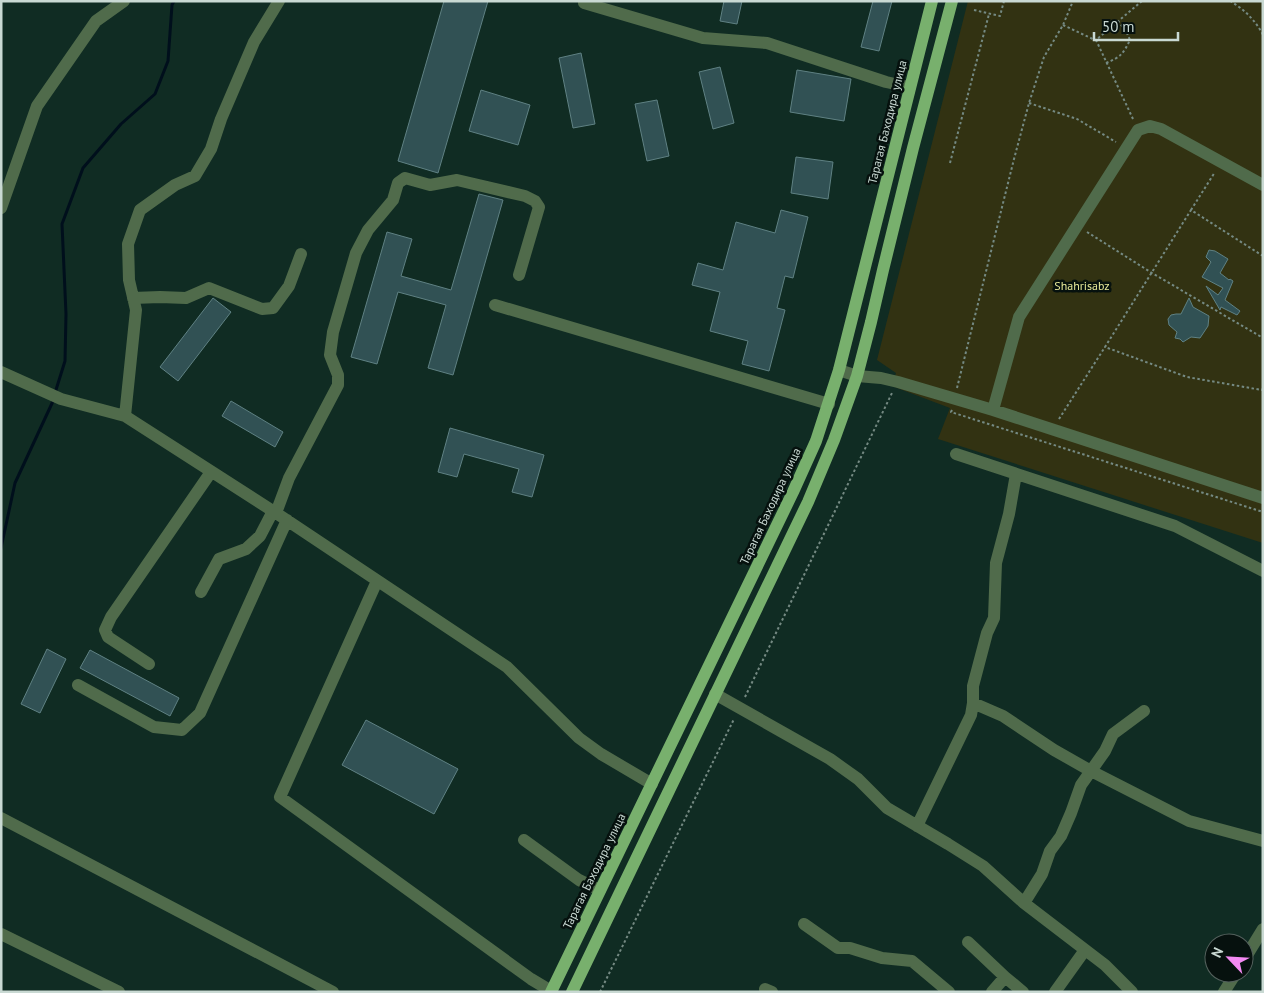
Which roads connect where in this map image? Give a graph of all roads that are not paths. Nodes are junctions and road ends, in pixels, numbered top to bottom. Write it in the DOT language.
graph roads {
  1 [pos="124,1"];
  2 [pos="279,1"];
  3 [pos="932,1"];
  4 [pos="952,1"];
  5 [pos="584,2"];
  6 [pos="909,88"];
  7 [pos="1263,185"];
  8 [pos="1,208"];
  9 [pos="301,254"];
  10 [pos="519,276"];
  11 [pos="133,298"];
  12 [pos="494,305"];
  13 [pos="839,370"];
  14 [pos="1,372"];
  15 [pos="857,376"];
  16 [pos="829,404"];
  17 [pos="993,410"];
  18 [pos="125,416"];
  19 [pos="956,454"];
  20 [pos="211,472"];
  21 [pos="1016,474"];
  22 [pos="1263,498"];
  23 [pos="279,515"];
  24 [pos="1263,571"];
  25 [pos="377,581"];
  26 [pos="201,592"];
  27 [pos="149,664"];
  28 [pos="78,685"];
  29 [pos="715,694"];
  30 [pos="973,703"];
  31 [pos="1144,711"];
  32 [pos="1091,771"];
  33 [pos="652,784"];
  34 [pos="1,818"];
  35 [pos="917,826"];
  36 [pos="524,840"];
  37 [pos="1263,842"];
  38 [pos="600,890"];
  39 [pos="1024,903"];
  40 [pos="804,924"];
  41 [pos="1263,929"];
  42 [pos="1,934"];
  43 [pos="968,942"];
  44 [pos="1254,944"];
  45 [pos="1085,950"];
  46 [pos="1005,977"];
  47 [pos="551,991"];
  48 [pos="119,992"];
  49 [pos="333,992"];
  50 [pos="572,992"];
  51 [pos="949,992"];
  52 [pos="992,992"];
  53 [pos="1023,992"];
  54 [pos="1055,992"];
  55 [pos="1132,992"];
  1 -- 8 [label="street"];
  2 -- 11 [label="street"];
  3 -- 6 [label="main road, Тарагая Баходира улица"];
  4 -- 15 [label="main road"];
  5 -- 6 [label="street"];
  6 -- 13 [label="main road, Тарагая Баходира улица"];
  7 -- 17 [label="street"];
  9 -- 11 [label="street"];
  10 -- 23 [label="street"];
  11 -- 18 [label="street"];
  12 -- 16 [label="street"];
  13 -- 15 [label="street"];
  13 -- 16 [label="main road, Тарагая Баходира улица"];
  14 -- 18 [label="street"];
  15 -- 17 [label="street"];
  15 -- 29 [label="main road"];
  16 -- 33 [label="main road, Тарагая Баходира улица"];
  17 -- 22 [label="street"];
  18 -- 20 [label="street"];
  19 -- 21 [label="street"];
  20 -- 23 [label="street"];
  20 -- 27 [label="street"];
  21 -- 24 [label="street"];
  21 -- 30 [label="street"];
  23 -- 25 [label="street"];
  23 -- 26 [label="street"];
  23 -- 28 [label="street"];
  25 -- 33 [label="street"];
  25 -- 47 [label="street"];
  29 -- 35 [label="street"];
  29 -- 50 [label="main road"];
  30 -- 32 [label="street"];
  30 -- 35 [label="street"];
  31 -- 32 [label="street"];
  32 -- 37 [label="street"];
  32 -- 39 [label="street"];
  33 -- 38 [label="main road, Тарагая Баходира улица"];
  34 -- 49 [label="street"];
  35 -- 39 [label="street"];
  36 -- 38 [label="street"];
  38 -- 47 [label="main road, Тарагая Баходира улица"];
  39 -- 45 [label="street"];
  40 -- 51 [label="street"];
  41 -- 44 [label="street"];
  42 -- 48 [label="street"];
  43 -- 46 [label="street"];
  45 -- 54 [label="street"];
  45 -- 55 [label="street"];
  46 -- 52 [label="street"];
  46 -- 53 [label="street"];
}
